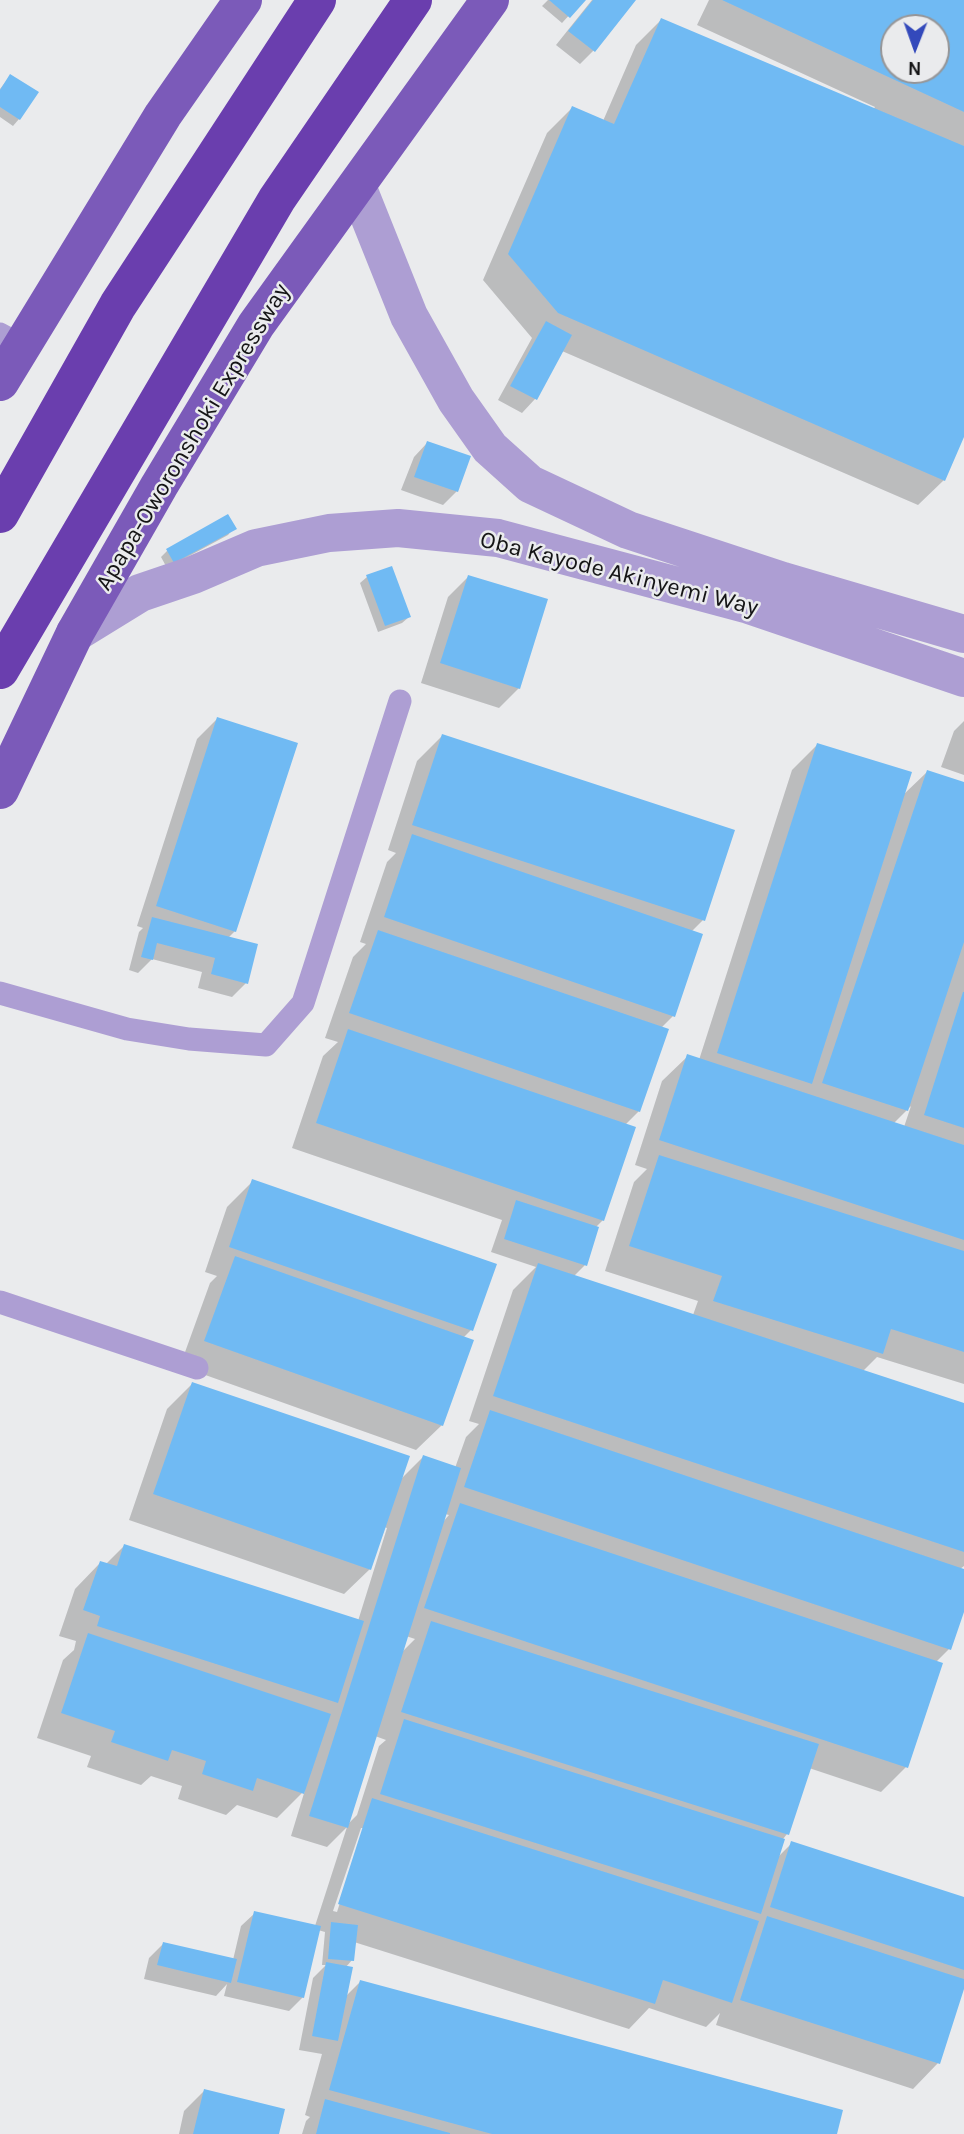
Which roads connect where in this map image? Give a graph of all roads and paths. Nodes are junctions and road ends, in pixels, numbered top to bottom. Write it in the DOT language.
graph roads {
  1 [pos="243,0"];
  2 [pos="317,0"];
  3 [pos="413,0"];
  4 [pos="490,0"];
  5 [pos="357,186"];
  6 [pos="11,340"];
  7 [pos="0,382"];
  8 [pos="0,514"];
  9 [pos="75,633"];
  10 [pos="964,634"];
  11 [pos="0,670"];
  12 [pos="964,678"];
  13 [pos="400,701"];
  14 [pos="0,790"];
  15 [pos="0,993"];
  16 [pos="0,1302"];
  17 [pos="197,1368"];
  1 -- 6 [label="main road"];
  2 -- 8 [label="highway"];
  3 -- 11 [label="highway, Apapa-Oworonshoki Expressway"];
  4 -- 5 [label="main road, Apapa-Oworonshoki Expressway"];
  5 -- 9 [label="main road, Apapa-Oworonshoki Expressway"];
  5 -- 10 [label="street, Oba Kayode Akinyemi Way"];
  6 -- 7 [label="main road"];
  9 -- 12 [label="street, Oba Kayode Akinyemi Way"];
  9 -- 14 [label="main road, Apapa-Oworonshoki Expressway"];
  13 -- 15 [label="lane"];
  16 -- 17 [label="lane"];
}
